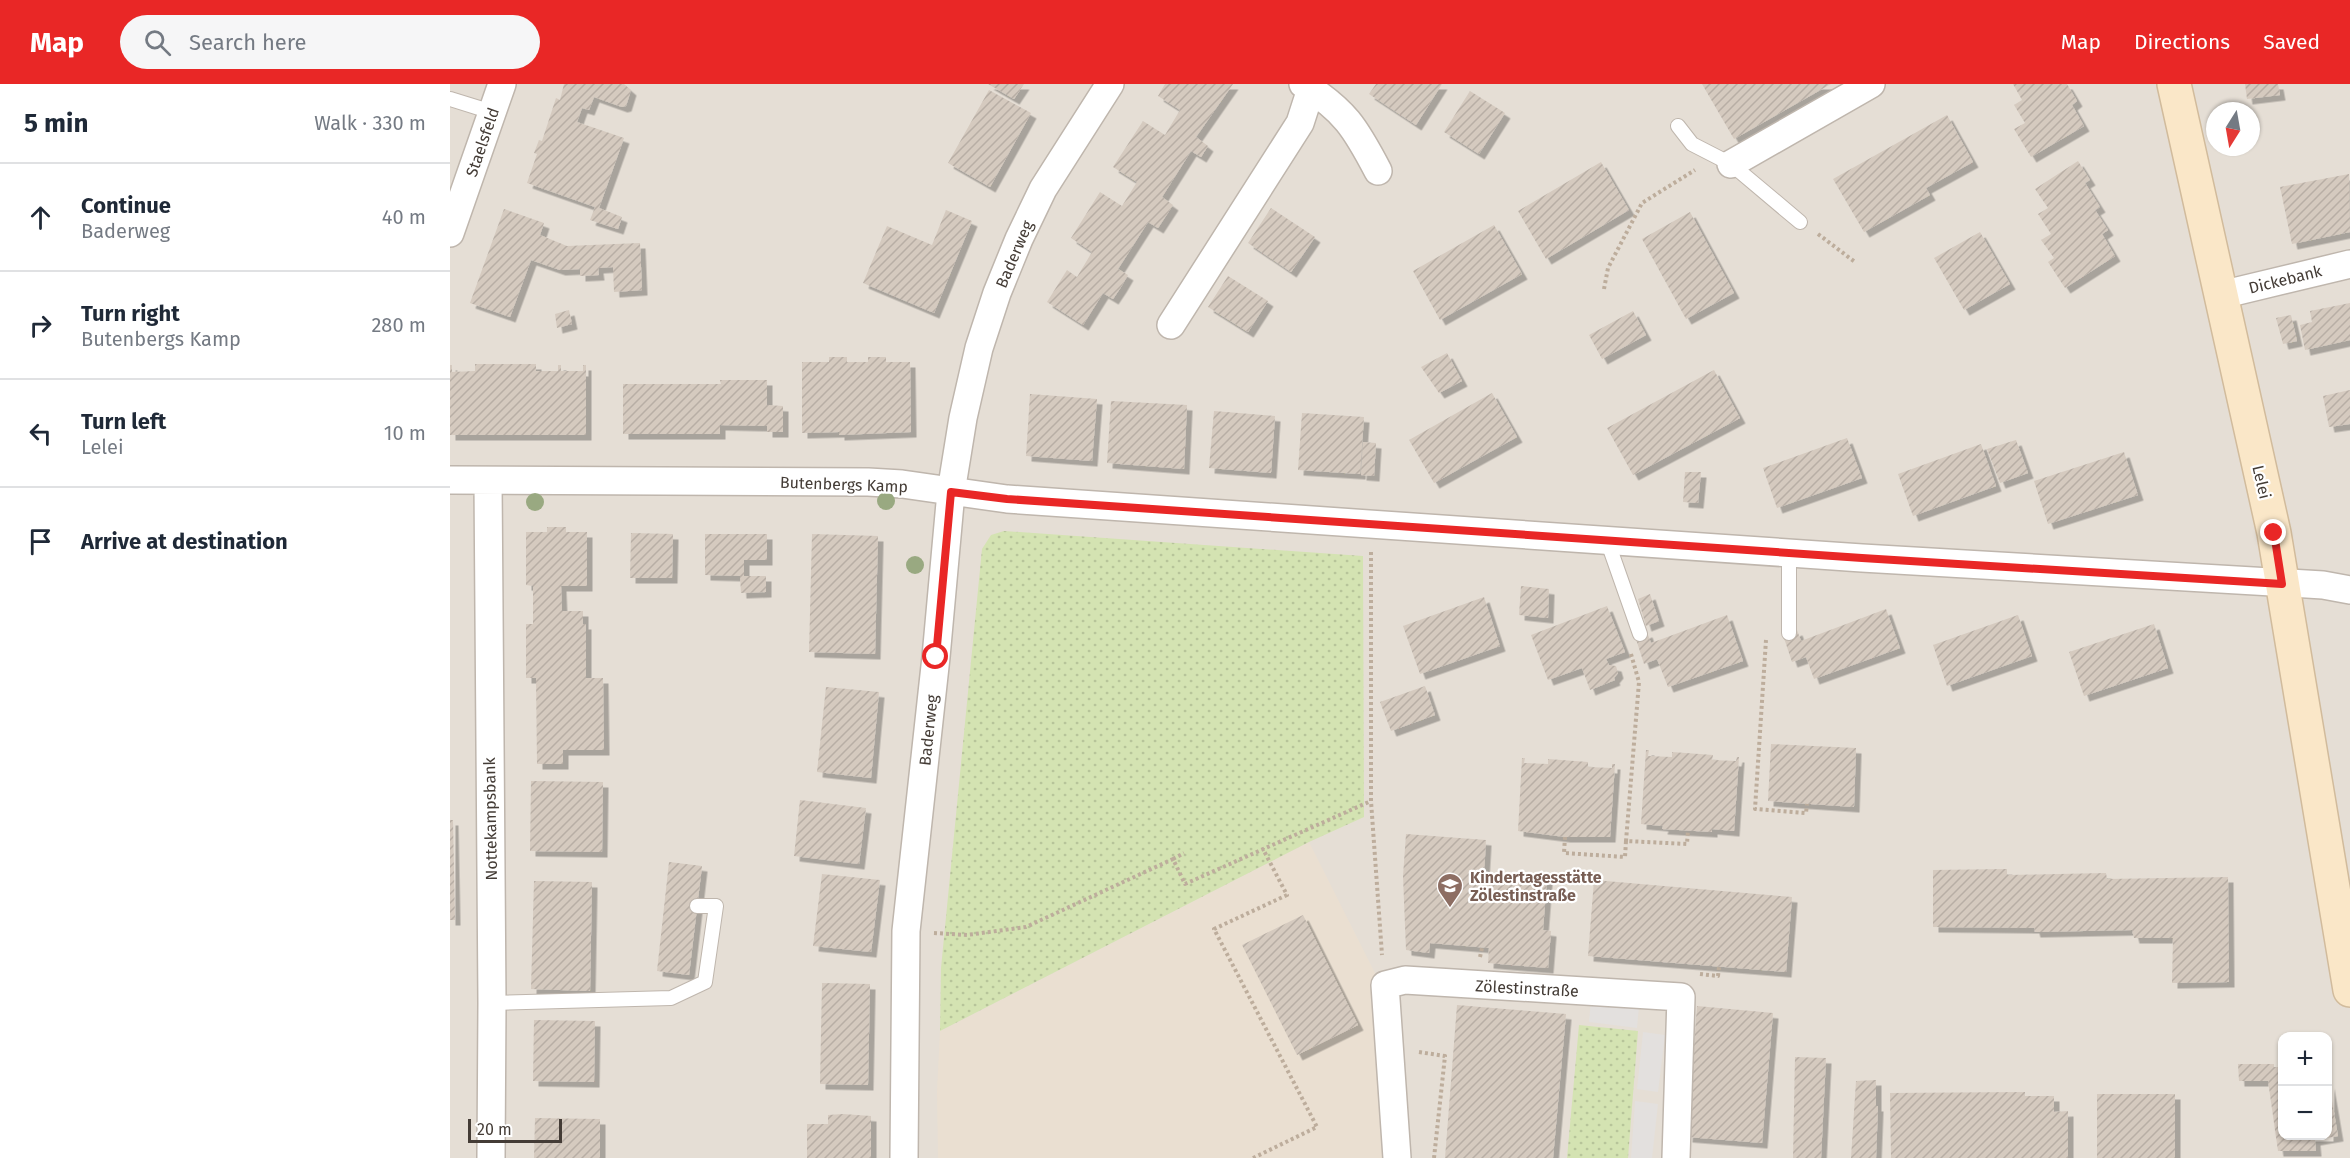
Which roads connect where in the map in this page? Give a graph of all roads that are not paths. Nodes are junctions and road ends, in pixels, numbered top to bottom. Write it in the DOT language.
graph roads {
  1 [pos="502,84"];
  2 [pos="1110,84"];
  3 [pos="1871,84"];
  4 [pos="2174,84"];
  5 [pos="1307,87"];
  6 [pos="450,99"];
  7 [pos="492,112"];
  8 [pos="1678,126"];
  9 [pos="1731,164"];
  10 [pos="1378,171"];
  11 [pos="1800,222"];
  12 [pos="450,233"];
  13 [pos="2350,264"];
  14 [pos="2221,295"];
  15 [pos="1172,325"];
  16 [pos="450,480"];
  17 [pos="488,481"];
  18 [pos="951,492"];
  19 [pos="1606,540"];
  20 [pos="1789,553"];
  21 [pos="2282,584"];
  22 [pos="2350,590"];
  23 [pos="1788,633"];
  24 [pos="1640,634"];
  25 [pos="697,906"];
  26 [pos="2350,990"];
  27 [pos="492,1003"];
  28 [pos="491,1158"];
  29 [pos="904,1158"];
  30 [pos="1397,1158"];
  31 [pos="1676,1158"];
  1 -- 7 [label="street, Staelsfeld"];
  2 -- 18 [label="street, Baderweg"];
  3 -- 9 [label="street"];
  4 -- 14 [label="street, Lelei"];
  5 -- 10 [label="street"];
  5 -- 15 [label="street"];
  6 -- 7 [label="lane"];
  7 -- 12 [label="street, Staelsfeld"];
  8 -- 9 [label="lane"];
  9 -- 11 [label="lane"];
  13 -- 14 [label="street, Dickebank"];
  14 -- 21 [label="street, Lelei"];
  16 -- 17 [label="street, Butenbergs Kamp"];
  17 -- 18 [label="street, Butenbergs Kamp"];
  17 -- 27 [label="street, Nottekampsbank"];
  18 -- 19 [label="street, Butenbergs Kamp"];
  18 -- 29 [label="street, Baderweg"];
  19 -- 20 [label="street, Butenbergs Kamp"];
  19 -- 24 [label="lane"];
  20 -- 21 [label="street, Butenbergs Kamp"];
  20 -- 23 [label="lane"];
  21 -- 22 [label="street, Butenbergs Kamp"];
  21 -- 26 [label="street, Lelei"];
  25 -- 27 [label="lane"];
  27 -- 28 [label="street, Nottekampsbank"];
  30 -- 31 [label="street, Zölestinstraße"];
}
